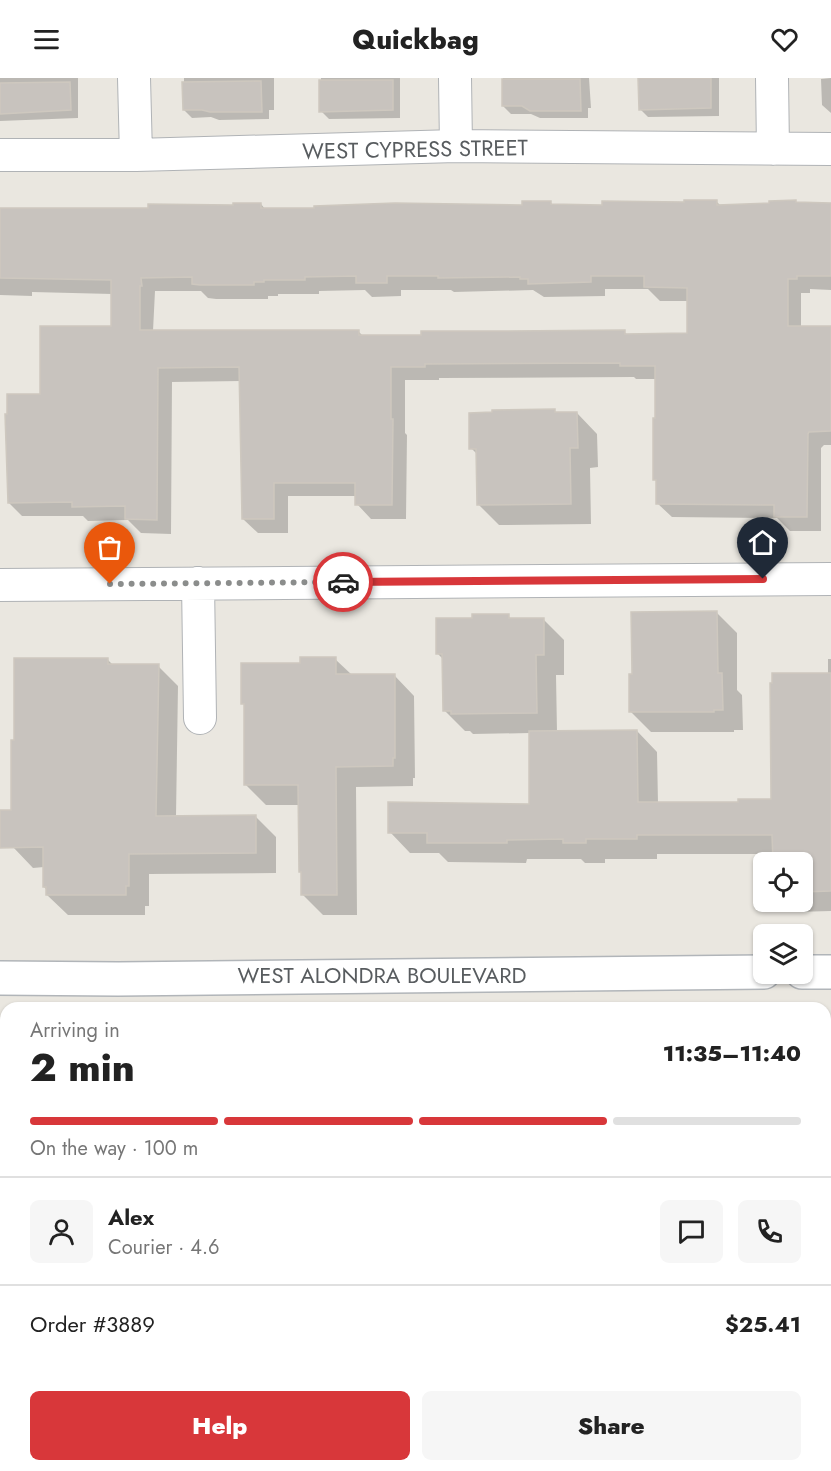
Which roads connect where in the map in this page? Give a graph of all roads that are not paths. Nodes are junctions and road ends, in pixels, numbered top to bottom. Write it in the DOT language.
graph roads {
  1 [pos="134,78"];
  2 [pos="455,78"];
  3 [pos="772,78"];
  4 [pos="456,146"];
  5 [pos="773,149"];
  6 [pos="831,149"];
  7 [pos="0,155"];
  8 [pos="136,155"];
  9 [pos="831,579"];
  10 [pos="198,583"];
  11 [pos="0,585"];
  12 [pos="200,718"];
  13 [pos="753,972"];
  14 [pos="813,972"];
  15 [pos="831,972"];
  16 [pos="0,978"];
  1 -- 8 [label="street"];
  2 -- 4 [label="street"];
  3 -- 5 [label="street"];
  4 -- 5 [label="street, WEST CYPRESS STREET"];
  4 -- 8 [label="street, WEST CYPRESS STREET"];
  5 -- 6 [label="street, WEST CYPRESS STREET"];
  7 -- 8 [label="street, WEST CYPRESS STREET"];
  9 -- 10 [label="street"];
  10 -- 11 [label="street"];
  10 -- 12 [label="street"];
  13 -- 16 [label="main road, WEST ALONDRA BOULEVARD"];
  14 -- 15 [label="main road"];
}
